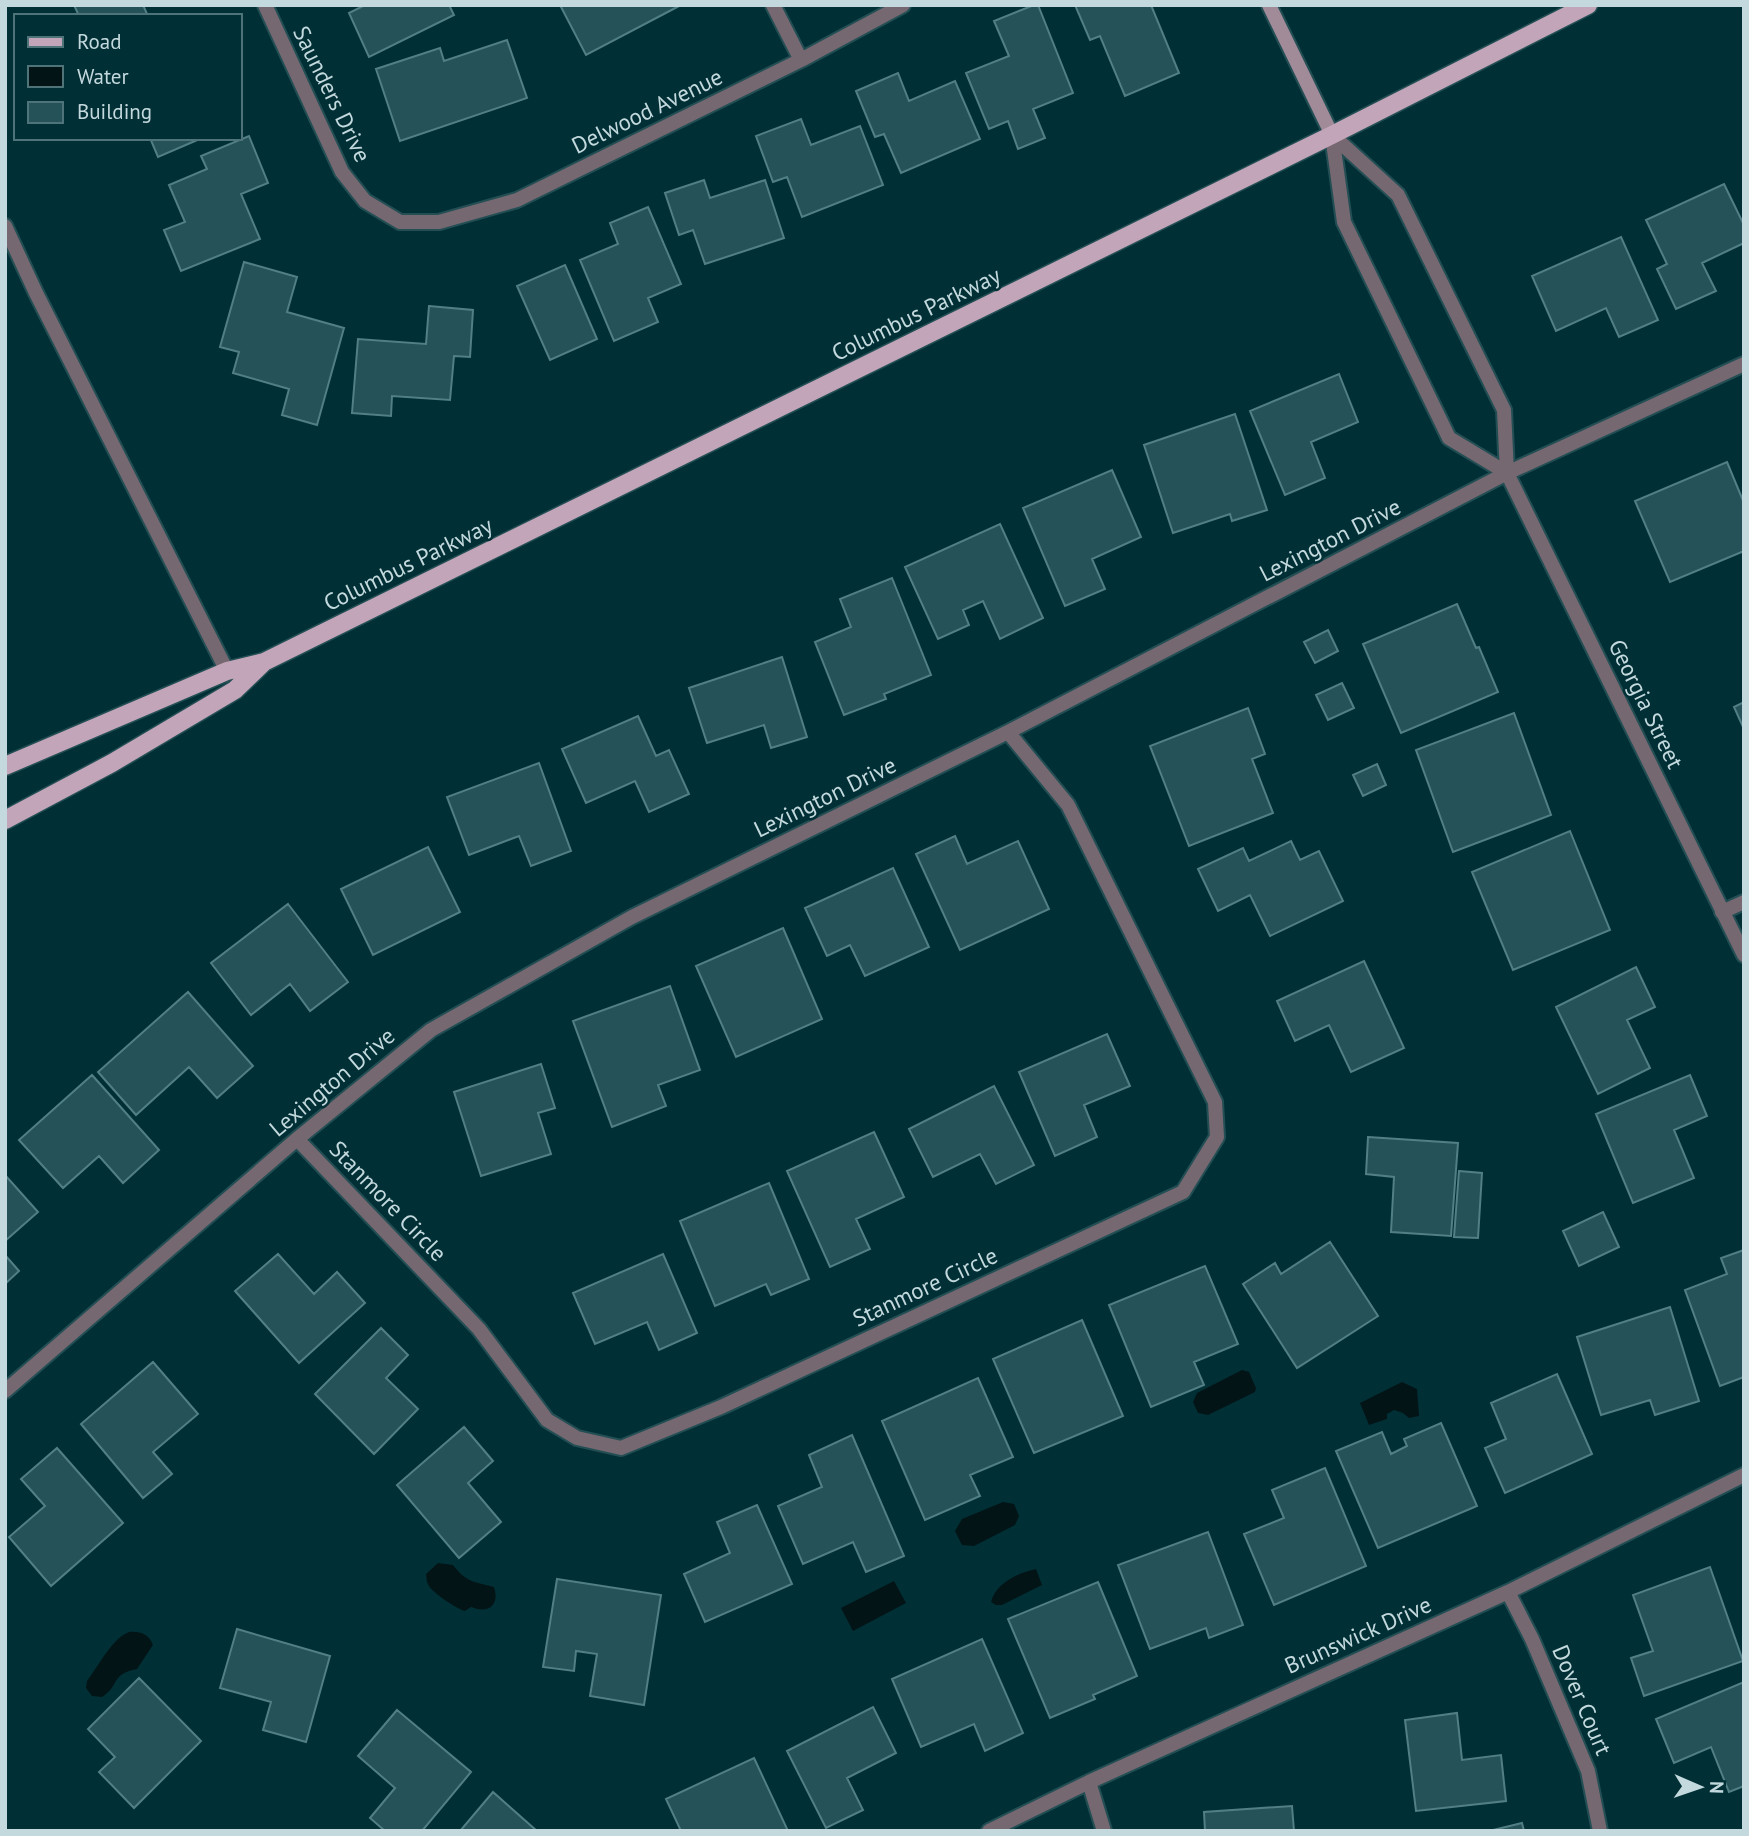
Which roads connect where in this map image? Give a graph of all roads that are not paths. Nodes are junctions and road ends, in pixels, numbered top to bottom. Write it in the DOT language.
graph roads {
  1 [pos="265,5"];
  2 [pos="774,5"];
  3 [pos="903,5"];
  4 [pos="1269,5"];
  5 [pos="1588,5"];
  6 [pos="801,60"];
  7 [pos="1332,135"];
  8 [pos="400,222"];
  9 [pos="5,226"];
  10 [pos="1744,364"];
  11 [pos="1507,473"];
  12 [pos="264,662"];
  13 [pos="227,670"];
  14 [pos="1008,732"];
  15 [pos="5,766"];
  16 [pos="5,820"];
  17 [pos="1744,902"];
  18 [pos="1723,912"];
  19 [pos="1744,955"];
  20 [pos="297,1139"];
  21 [pos="5,1391"];
  22 [pos="1744,1475"];
  23 [pos="1508,1592"];
  24 [pos="1089,1782"];
  25 [pos="989,1831"];
  26 [pos="1104,1831"];
  27 [pos="1600,1831"];
  1 -- 8 [label="street, Saunders Drive"];
  2 -- 6 [label="street"];
  3 -- 6 [label="street, Delwood Avenue"];
  4 -- 7 [label="main road, Georgia Street"];
  5 -- 7 [label="main road, Columbus Parkway"];
  6 -- 8 [label="street, Delwood Avenue"];
  7 -- 11 [label="street, Georgia Street"];
  7 -- 11 [label="street, Georgia Street"];
  7 -- 12 [label="main road, Columbus Parkway"];
  9 -- 13 [label="street"];
  10 -- 11 [label="street, Lexington Drive"];
  11 -- 14 [label="street, Lexington Drive"];
  11 -- 18 [label="street, Georgia Street"];
  12 -- 13 [label="main road, Columbus Parkway"];
  12 -- 16 [label="main road, Columbus Parkway"];
  13 -- 15 [label="main road, Columbus Parkway"];
  14 -- 20 [label="street, Lexington Drive"];
  14 -- 20 [label="street, Stanmore Circle"];
  17 -- 18 [label="street"];
  18 -- 19 [label="street, Georgia Street"];
  20 -- 21 [label="street, Lexington Drive"];
  22 -- 23 [label="street, Brunswick Drive"];
  23 -- 24 [label="street, Brunswick Drive"];
  23 -- 27 [label="street, Dover Court"];
  24 -- 25 [label="street, Brunswick Drive"];
  24 -- 26 [label="street"];
}
